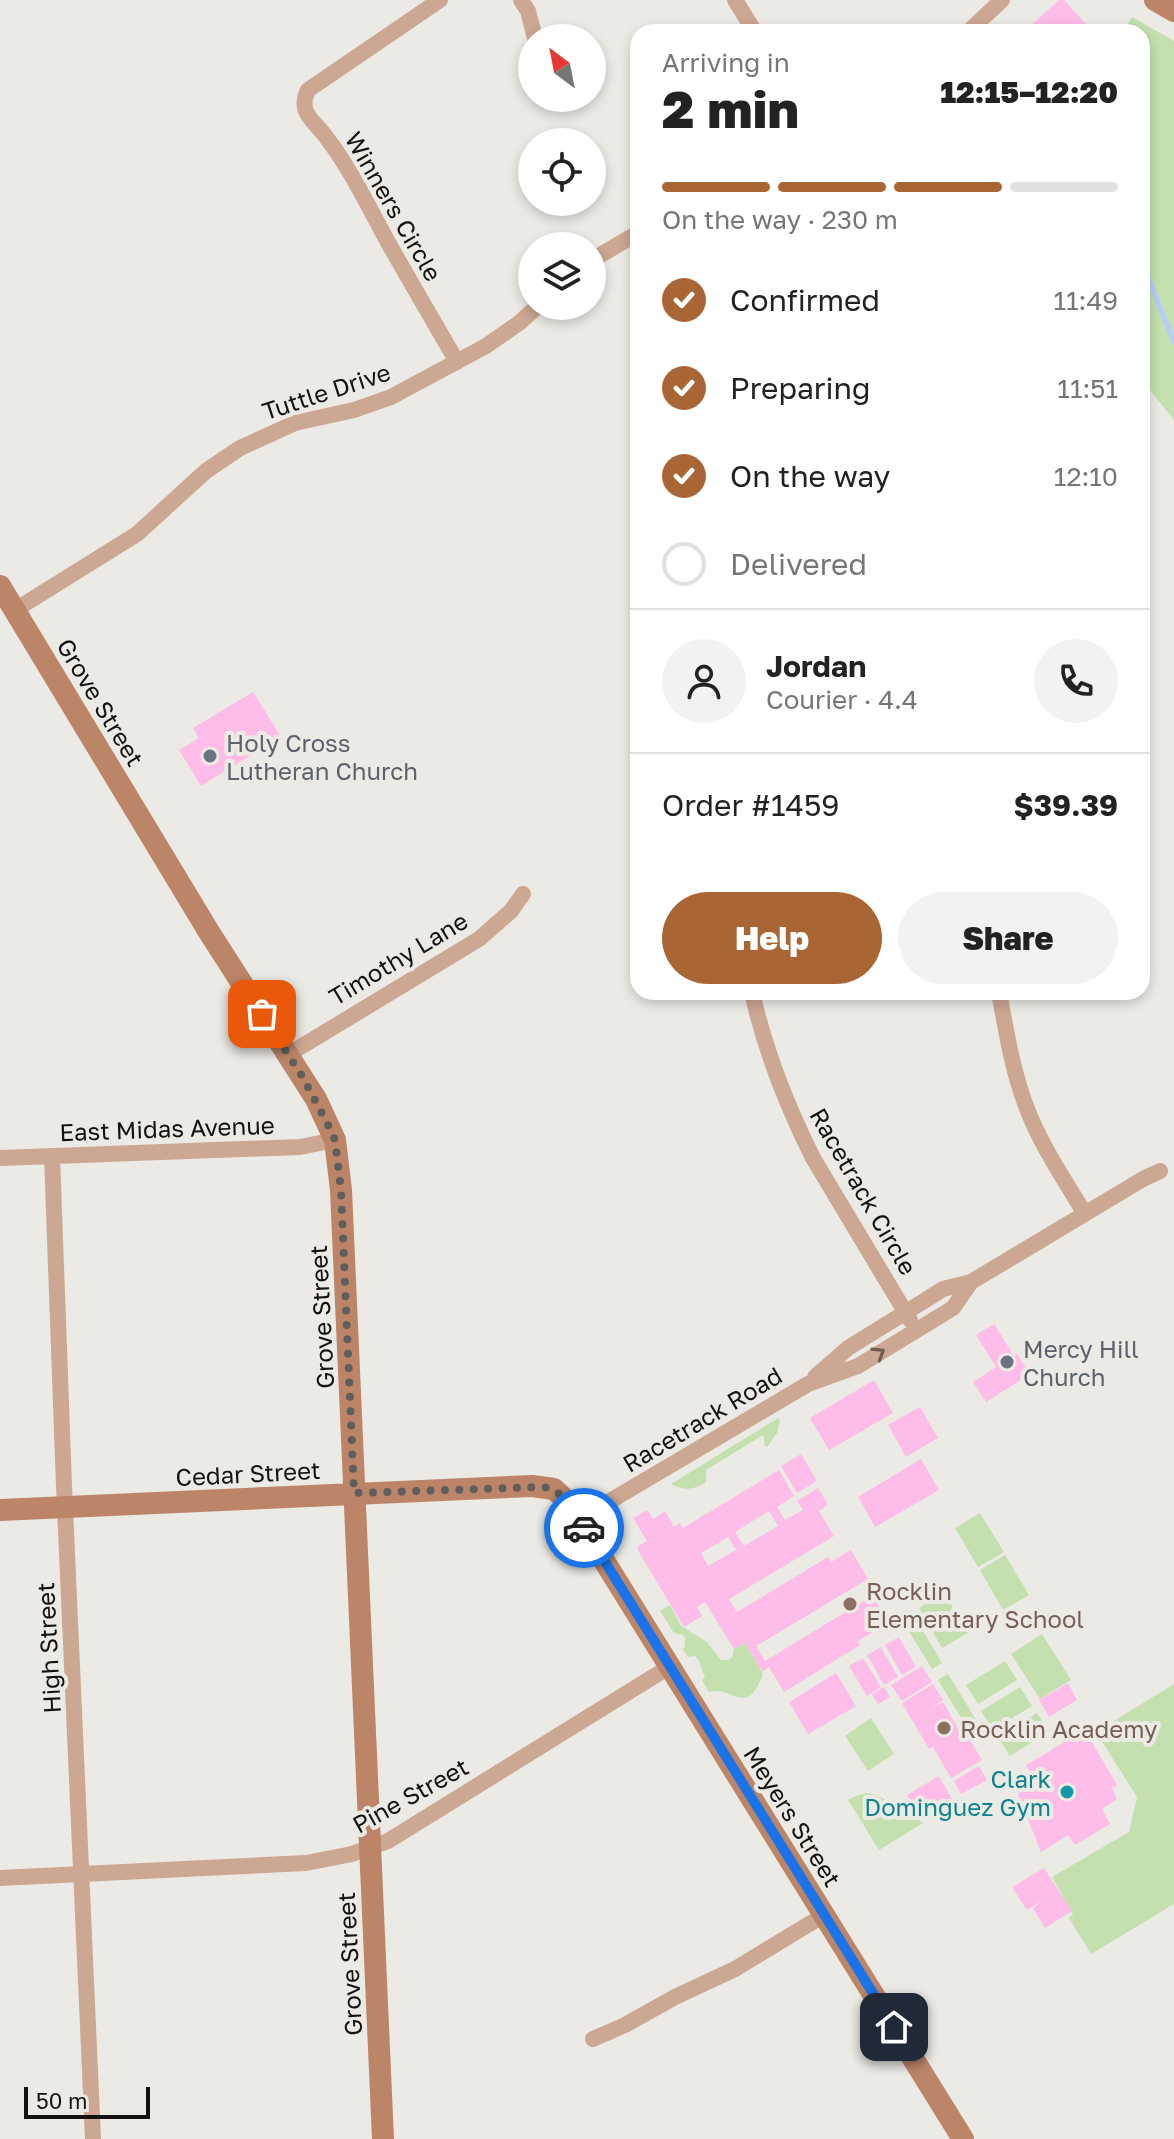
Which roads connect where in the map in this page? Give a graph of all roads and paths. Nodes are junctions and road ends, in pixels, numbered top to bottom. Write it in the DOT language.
graph roads {
  1 [pos="440,0"];
  2 [pos="521,0"];
  3 [pos="735,0"];
  4 [pos="1002,0"];
  5 [pos="1155,0"];
  6 [pos="1174,11"];
  7 [pos="531,24"];
  8 [pos="750,24"];
  9 [pos="976,24"];
  10 [pos="630,238"];
  11 [pos="606,252"];
  12 [pos="521,320"];
  13 [pos="457,362"];
  14 [pos="0,586"];
  15 [pos="15,610"];
  16 [pos="523,894"];
  17 [pos="754,1000"];
  18 [pos="1001,1000"];
  19 [pos="289,1054"];
  20 [pos="335,1140"];
  21 [pos="52,1156"];
  22 [pos="0,1158"];
  23 [pos="1160,1171"];
  24 [pos="1085,1214"];
  25 [pos="971,1282"];
  26 [pos="908,1316"];
  27 [pos="808,1384"];
  28 [pos="354,1493"];
  29 [pos="65,1507"];
  30 [pos="0,1510"];
  31 [pos="578,1520"];
  32 [pos="669,1667"];
  33 [pos="370,1848"];
  34 [pos="81,1873"];
  35 [pos="0,1878"];
  36 [pos="824,1915"];
  37 [pos="593,2039"];
  38 [pos="93,2139"];
  39 [pos="383,2139"];
  40 [pos="963,2139"];
  1 -- 13 [label="street, Winners Circle"];
  2 -- 7 [label="street"];
  3 -- 8 [label="street"];
  4 -- 9 [label="street"];
  5 -- 6 [label="street"];
  10 -- 11 [label="street"];
  12 -- 13 [label="street, Tuttle Drive"];
  13 -- 15 [label="street, Tuttle Drive"];
  14 -- 15 [label="street, Grove Street"];
  15 -- 19 [label="street, Grove Street"];
  16 -- 19 [label="street, Timothy Lane"];
  17 -- 26 [label="street, Racetrack Circle"];
  18 -- 24 [label="street"];
  19 -- 20 [label="street, Grove Street"];
  20 -- 21 [label="street, East Midas Avenue"];
  20 -- 28 [label="street, Grove Street"];
  21 -- 22 [label="street, East Midas Avenue"];
  21 -- 29 [label="street, High Street"];
  23 -- 24 [label="street, Racetrack Road"];
  24 -- 25 [label="street, Racetrack Road"];
  25 -- 26 [label="street, Racetrack Road"];
  27 -- 25 [label="street, Racetrack Road, one-way"];
  26 -- 27 [label="street, Racetrack Road"];
  27 -- 31 [label="street, Racetrack Road"];
  28 -- 29 [label="street, Cedar Street"];
  28 -- 31 [label="street, Cedar Street"];
  28 -- 33 [label="street, Grove Street"];
  29 -- 30 [label="street, Cedar Street"];
  29 -- 34 [label="street, High Street"];
  31 -- 32 [label="street, Meyers Street"];
  32 -- 33 [label="street, Pine Street"];
  32 -- 36 [label="street, Meyers Street"];
  33 -- 34 [label="street, Pine Street"];
  33 -- 39 [label="street, Grove Street"];
  34 -- 35 [label="street, Pine Street"];
  34 -- 38 [label="street, High Street"];
  36 -- 37 [label="street"];
  36 -- 40 [label="street, Meyers Street"];
}
